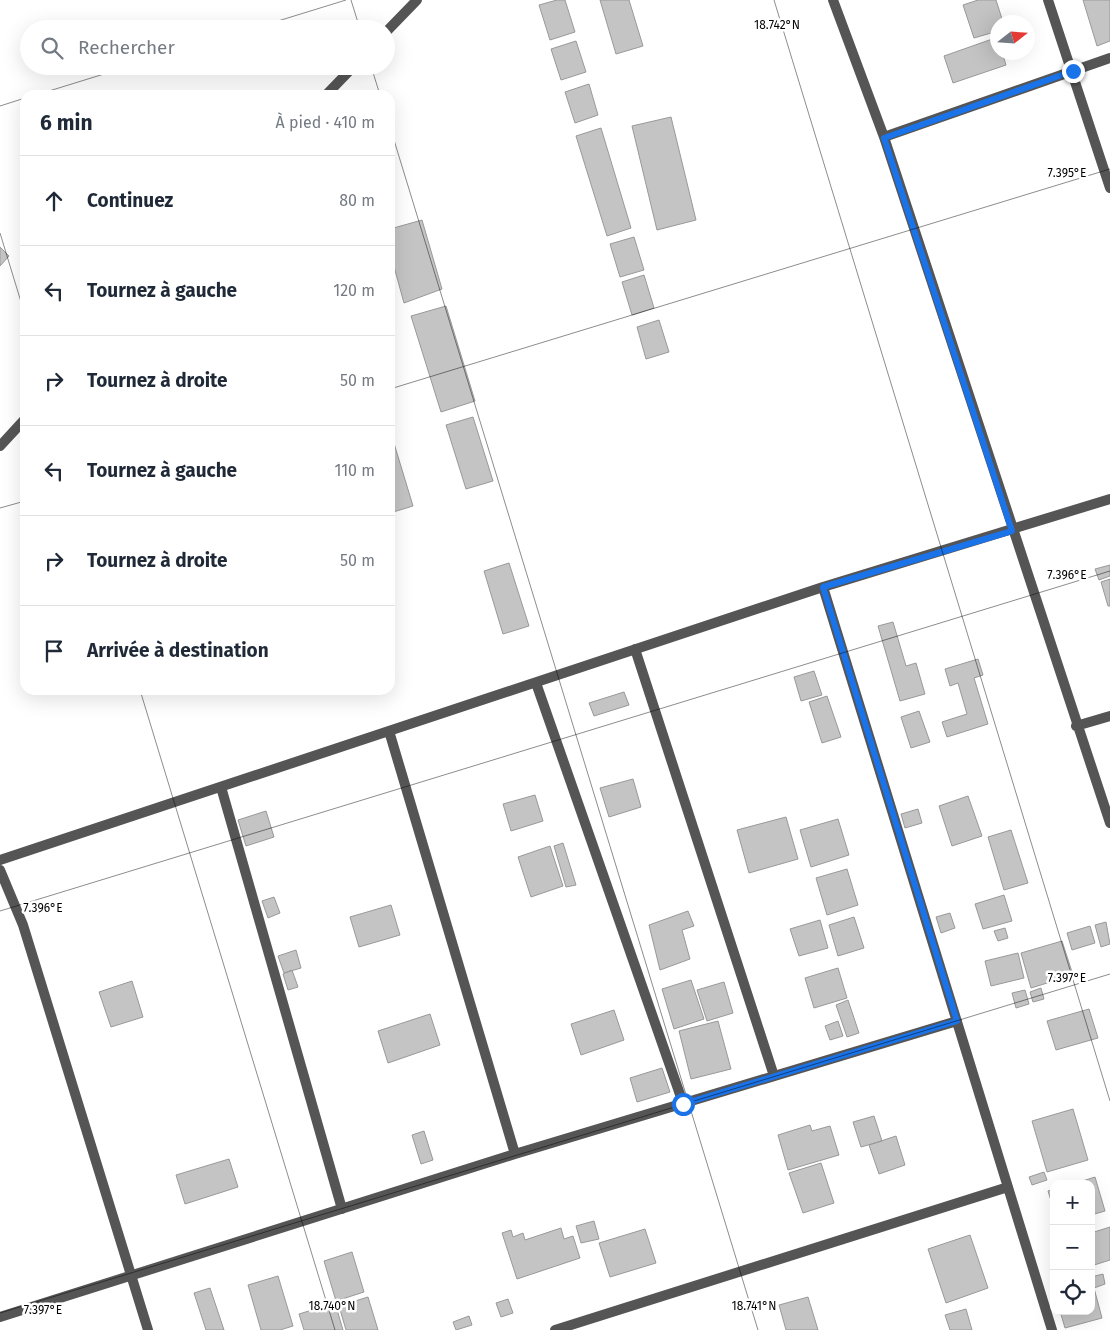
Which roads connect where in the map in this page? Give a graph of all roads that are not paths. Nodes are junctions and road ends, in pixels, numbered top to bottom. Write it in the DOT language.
graph roads {
  1 [pos="418,0"];
  2 [pos="834,0"];
  3 [pos="1048,0"];
  4 [pos="395,23"];
  5 [pos="1110,58"];
  6 [pos="1073,71"];
  7 [pos="345,75"];
  8 [pos="331,90"];
  9 [pos="884,138"];
  10 [pos="1110,188"];
  11 [pos="20,424"];
  12 [pos="0,446"];
  13 [pos="1110,499"];
  14 [pos="1012,531"];
  15 [pos="823,587"];
  16 [pos="635,649"];
  17 [pos="536,683"];
  18 [pos="1110,716"];
  19 [pos="1076,726"];
  20 [pos="389,731"];
  21 [pos="221,787"];
  22 [pos="1110,823"];
  23 [pos="0,860"];
  24 [pos="0,870"];
  25 [pos="957,1021"];
  26 [pos="774,1076"];
  27 [pos="683,1104"];
  28 [pos="515,1154"];
  29 [pos="1008,1187"];
  30 [pos="342,1209"];
  31 [pos="130,1275"];
  32 [pos="0,1316"];
  33 [pos="148,1330"];
  34 [pos="555,1330"];
  35 [pos="1052,1330"];
  1 -- 4 [label="street"];
  2 -- 9 [label="street"];
  3 -- 6 [label="street"];
  5 -- 6 [label="street"];
  6 -- 9 [label="street"];
  6 -- 10 [label="street"];
  7 -- 8 [label="street"];
  9 -- 14 [label="street"];
  11 -- 12 [label="street"];
  13 -- 14 [label="street"];
  14 -- 15 [label="street"];
  14 -- 19 [label="street"];
  15 -- 16 [label="street"];
  15 -- 25 [label="street"];
  16 -- 17 [label="street"];
  16 -- 26 [label="street"];
  17 -- 20 [label="street"];
  17 -- 27 [label="street"];
  18 -- 19 [label="street"];
  19 -- 22 [label="street"];
  20 -- 21 [label="street"];
  20 -- 28 [label="street"];
  21 -- 23 [label="street"];
  21 -- 30 [label="street"];
  24 -- 31 [label="street"];
  25 -- 26 [label="street"];
  25 -- 29 [label="street"];
  26 -- 27 [label="street"];
  27 -- 28 [label="street"];
  28 -- 30 [label="street"];
  29 -- 34 [label="street"];
  29 -- 35 [label="street"];
  30 -- 31 [label="street"];
  31 -- 32 [label="street"];
  31 -- 33 [label="street"];
}
